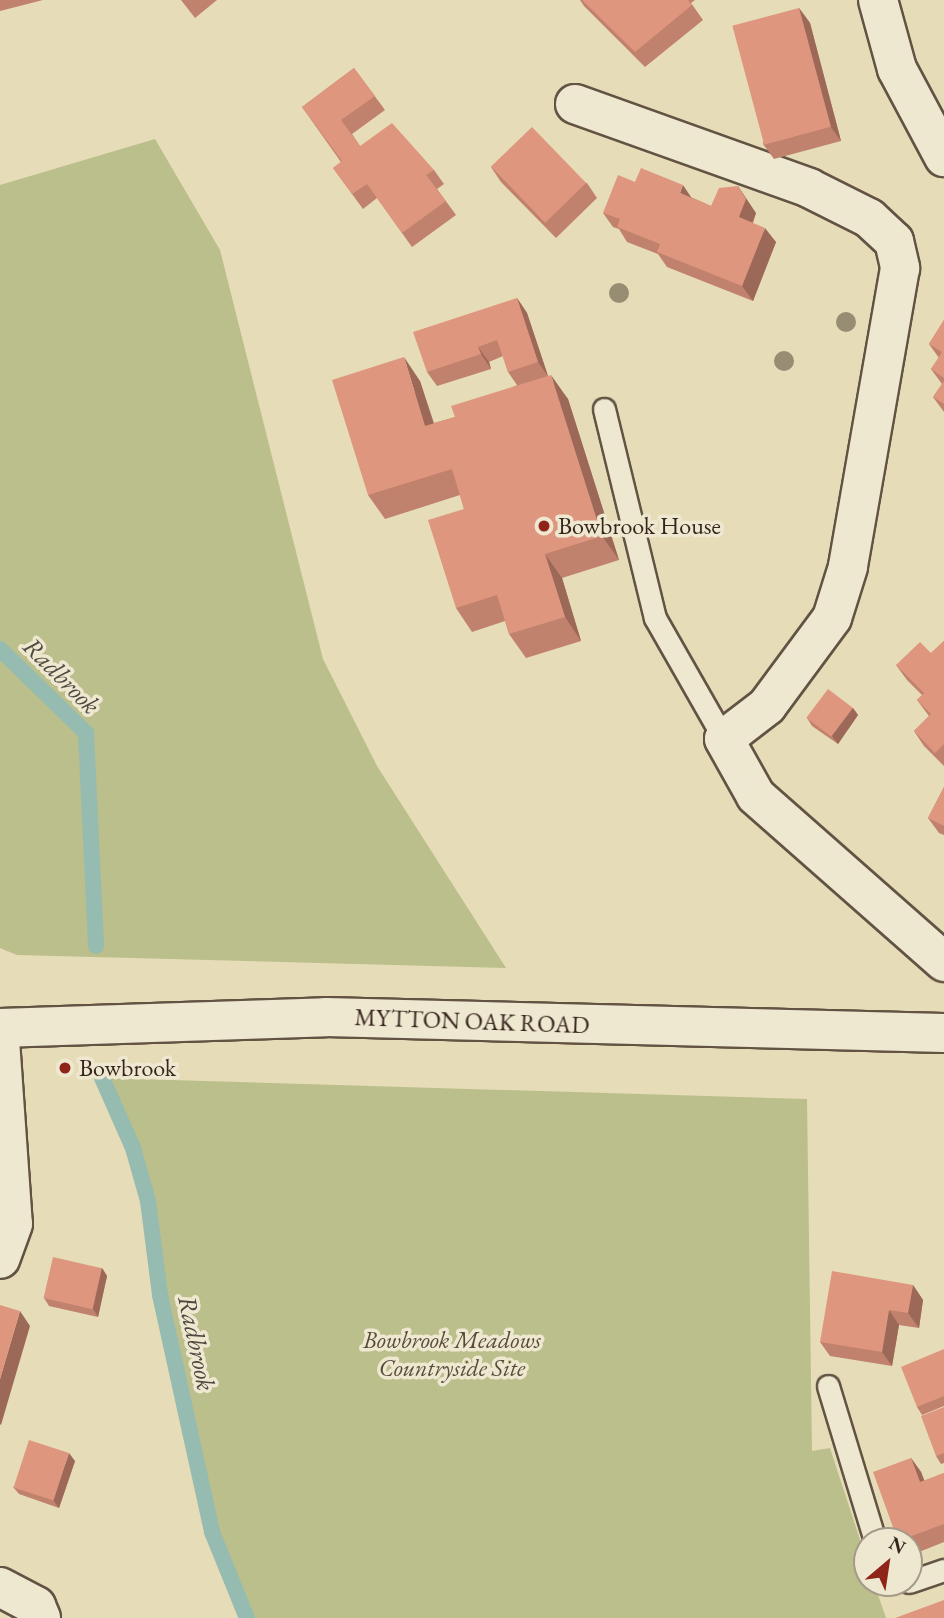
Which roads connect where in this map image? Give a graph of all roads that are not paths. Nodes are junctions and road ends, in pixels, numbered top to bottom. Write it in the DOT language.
graph roads {
  1 [pos="878,0"];
  2 [pos="575,104"];
  3 [pos="944,157"];
  4 [pos="604,409"];
  5 [pos="724,739"];
  6 [pos="944,962"];
  7 [pos="0,1028"];
  8 [pos="944,1033"];
  9 [pos="0,1040"];
  10 [pos="0,1259"];
  11 [pos="828,1386"];
  12 [pos="871,1527"];
  13 [pos="944,1570"];
  14 [pos="923,1578"];
  15 [pos="0,1587"];
  16 [pos="41,1618"];
  1 -- 3 [label="street"];
  2 -- 5 [label="street"];
  4 -- 5 [label="lane"];
  5 -- 6 [label="street"];
  7 -- 8 [label="street, MYTTON OAK ROAD"];
  9 -- 10 [label="street"];
  11 -- 12 [label="lane"];
  13 -- 14 [label="lane"];
  15 -- 16 [label="street"];
}
